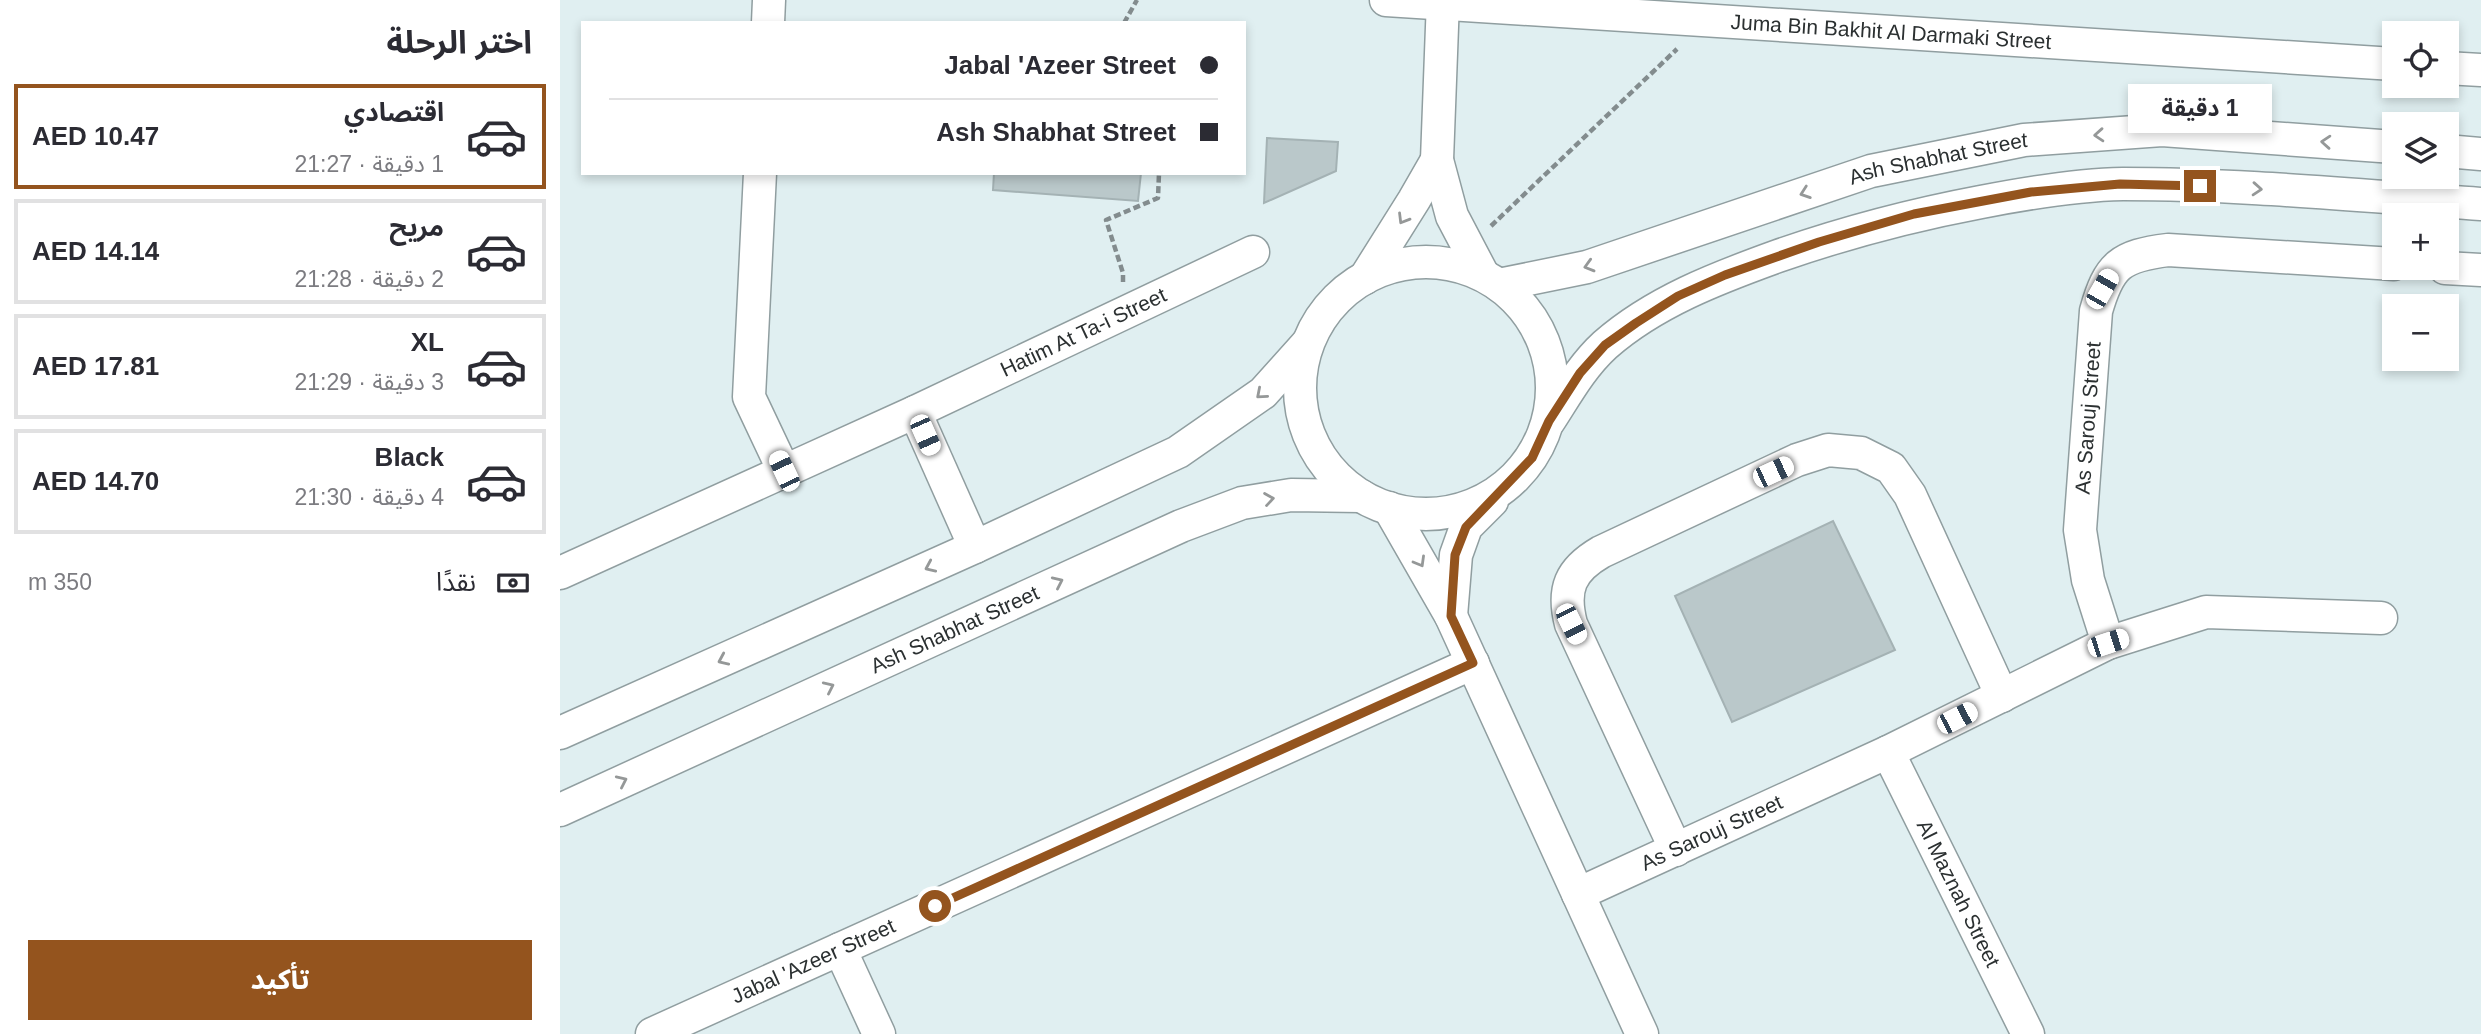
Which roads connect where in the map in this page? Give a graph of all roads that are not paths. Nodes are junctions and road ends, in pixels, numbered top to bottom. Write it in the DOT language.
graph roads {
  1 [pos="769,0"];
  2 [pos="1387,0"];
  3 [pos="1443,2"];
  4 [pos="768,21"];
  5 [pos="2382,63"];
  6 [pos="2459,69"];
  7 [pos="2481,70"];
  8 [pos="2382,146"];
  9 [pos="2459,152"];
  10 [pos="2481,154"];
  11 [pos="1437,160"];
  12 [pos="760,175"];
  13 [pos="2385,203"];
  14 [pos="2481,204"];
  15 [pos="2459,206"];
  16 [pos="1253,252"];
  17 [pos="2382,263"];
  18 [pos="2459,269"];
  19 [pos="1483,270"];
  20 [pos="2481,270"];
  21 [pos="1365,278"];
  22 [pos="1307,344"];
  23 [pos="915,412"];
  24 [pos="1549,421"];
  25 [pos="784,471"];
  26 [pos="1504,488"];
  27 [pos="1375,502"];
  28 [pos="975,547"];
  29 [pos="560,573"];
  30 [pos="1451,616"];
  31 [pos="2381,618"];
  32 [pos="2108,643"];
  33 [pos="1473,663"];
  34 [pos="2002,696"];
  35 [pos="560,733"];
  36 [pos="1888,752"];
  37 [pos="560,810"];
  38 [pos="1676,849"];
  39 [pos="1578,894"];
  40 [pos="840,949"];
  41 [pos="652,1034"];
  42 [pos="879,1034"];
  43 [pos="1642,1034"];
  44 [pos="2028,1034"];
  1 -- 4 [label="street"];
  2 -- 3 [label="street, Juma Bin Bakhit Al Darmaki Street"];
  3 -- 5 [label="street, Juma Bin Bakhit Al Darmaki Street"];
  3 -- 11 [label="street"];
  6 -- 7 [label="street"];
  8 -- 19 [label="street, Ash Shabhat Street, one-way"];
  9 -- 10 [label="street"];
  11 -- 19 [label="street"];
  11 -- 21 [label="street, one-way"];
  12 -- 25 [label="street"];
  24 -- 13 [label="street, one-way"];
  14 -- 15 [label="street"];
  16 -- 23 [label="street, Hatim At Ta-i Street"];
  17 -- 32 [label="street, As Sarouj Street"];
  18 -- 20 [label="street"];
  19 -- 21 [label="street"];
  19 -- 24 [label="street"];
  21 -- 22 [label="street"];
  22 -- 27 [label="street"];
  22 -- 28 [label="street, one-way"];
  23 -- 25 [label="street, Hatim At Ta-i Street"];
  23 -- 28 [label="street"];
  24 -- 26 [label="street"];
  25 -- 29 [label="street, Hatim At Ta-i Street"];
  26 -- 27 [label="street, Ash Shabhat Street"];
  26 -- 30 [label="street"];
  27 -- 30 [label="street, one-way"];
  37 -- 27 [label="street, Ash Shabhat Street, one-way"];
  28 -- 35 [label="street, one-way"];
  30 -- 33 [label="street"];
  31 -- 32 [label="street, As Sarouj Street"];
  32 -- 34 [label="street, As Sarouj Street"];
  33 -- 39 [label="street"];
  33 -- 40 [label="street, Jabal 'Azeer Street"];
  34 -- 36 [label="street, As Sarouj Street"];
  34 -- 38 [label="street"];
  36 -- 38 [label="street, As Sarouj Street"];
  36 -- 44 [label="street, Al Maznah Street"];
  38 -- 39 [label="street, As Sarouj Street"];
  39 -- 43 [label="street"];
  40 -- 41 [label="street, Jabal 'Azeer Street"];
  40 -- 42 [label="street"];
}
